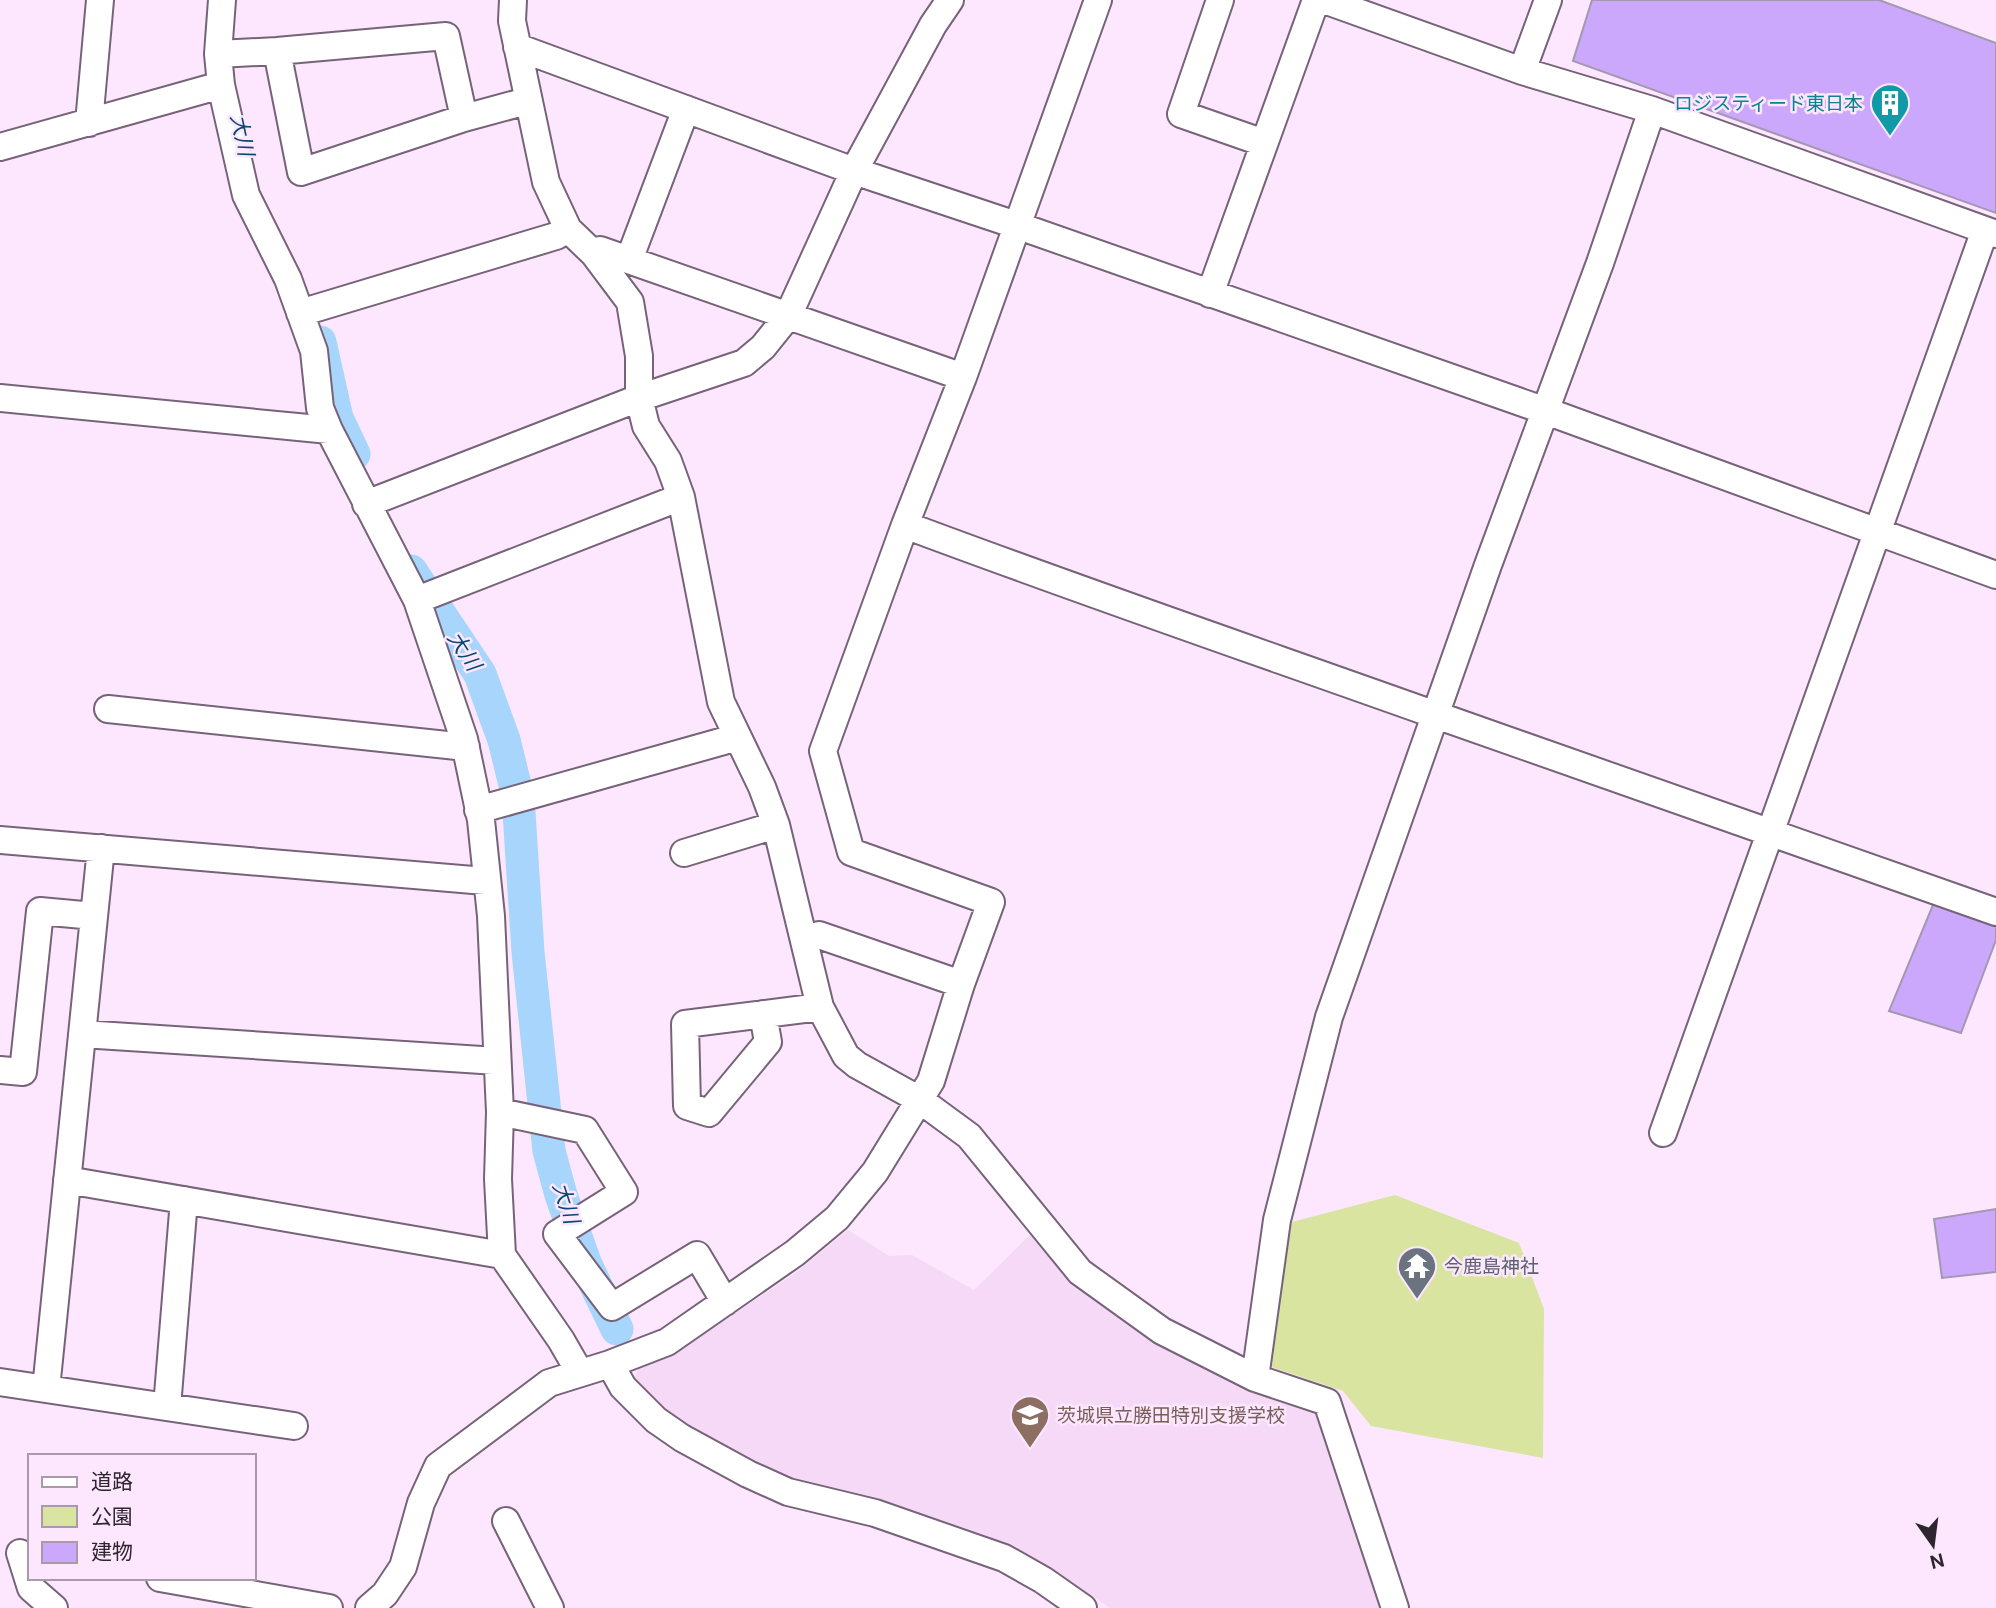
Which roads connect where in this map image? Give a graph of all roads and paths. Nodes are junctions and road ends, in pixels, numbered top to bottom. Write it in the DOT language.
graph roads {
  1 [pos="100,0"];
  2 [pos="222,0"];
  3 [pos="513,0"];
  4 [pos="950,0"];
  5 [pos="1098,0"];
  6 [pos="1220,0"];
  7 [pos="1316,0"];
  8 [pos="1324,0"];
  9 [pos="1548,0"];
  10 [pos="517,47"];
  11 [pos="277,51"];
  12 [pos="218,54"];
  13 [pos="1521,71"];
  14 [pos="221,85"];
  15 [pos="527,101"];
  16 [pos="686,109"];
  17 [pos="1652,110"];
  18 [pos="464,118"];
  19 [pos="89,123"];
  20 [pos="1264,144"];
  21 [pos="0,147"];
  22 [pos="854,171"];
  23 [pos="1016,225"];
  24 [pos="568,229"];
  25 [pos="1990,232"];
  26 [pos="594,254"];
  27 [pos="629,260"];
  28 [pos="1210,294"];
  29 [pos="300,313"];
  30 [pos="788,316"];
  31 [pos="962,377"];
  32 [pos="0,398"];
  33 [pos="639,398"];
  34 [pos="1546,411"];
  35 [pos="329,430"];
  36 [pos="681,497"];
  37 [pos="366,504"];
  38 [pos="905,525"];
  39 [pos="1877,532"];
  40 [pos="1996,575"];
  41 [pos="417,600"];
  42 [pos="108,709"];
  43 [pos="1436,715"];
  44 [pos="738,737"];
  45 [pos="466,747"];
  46 [pos="478,810"];
  47 [pos="776,825"];
  48 [pos="1769,835"];
  49 [pos="0,840"];
  50 [pos="101,848"];
  51 [pos="684,853"];
  52 [pos="485,881"];
  53 [pos="1996,912"];
  54 [pos="94,916"];
  55 [pos="804,939"];
  56 [pos="961,984"];
  57 [pos="820,1007"];
  58 [pos="763,1014"];
  59 [pos="82,1034"];
  60 [pos="497,1061"];
  61 [pos="0,1070"];
  62 [pos="920,1100"];
  63 [pos="500,1112"];
  64 [pos="1663,1133"];
  65 [pos="67,1180"];
  66 [pos="184,1200"];
  67 [pos="502,1255"];
  68 [pos="725,1302"];
  69 [pos="611,1364"];
  70 [pos="580,1373"];
  71 [pos="1255,1378"];
  72 [pos="0,1382"];
  73 [pos="46,1389"];
  74 [pos="167,1407"];
  75 [pos="294,1426"];
  76 [pos="506,1521"];
  77 [pos="17,1552"];
  78 [pos="171,1580"];
  79 [pos="1080,1607"];
  80 [pos="54,1608"];
  81 [pos="329,1608"];
  82 [pos="369,1608"];
  83 [pos="550,1608"];
  84 [pos="1395,1608"];
  1 -- 19 [label="street"];
  2 -- 12 [label="street"];
  3 -- 10 [label="street"];
  4 -- 22 [label="street"];
  5 -- 23 [label="street"];
  6 -- 20 [label="street"];
  7 -- 20 [label="street"];
  8 -- 13 [label="street"];
  9 -- 13 [label="street"];
  10 -- 15 [label="street"];
  10 -- 16 [label="street"];
  11 -- 12 [label="street"];
  11 -- 18 [label="street"];
  11 -- 18 [label="street"];
  12 -- 14 [label="street"];
  13 -- 17 [label="street"];
  14 -- 19 [label="street"];
  14 -- 29 [label="street"];
  15 -- 18 [label="street"];
  15 -- 24 [label="street"];
  16 -- 22 [label="street"];
  16 -- 27 [label="street"];
  17 -- 25 [label="street"];
  17 -- 34 [label="street"];
  19 -- 21 [label="street"];
  20 -- 28 [label="street"];
  22 -- 23 [label="street"];
  22 -- 30 [label="street"];
  23 -- 28 [label="street"];
  23 -- 31 [label="street"];
  24 -- 26 [label="street"];
  24 -- 29 [label="street"];
  25 -- 39 [label="street"];
  26 -- 27 [label="street"];
  26 -- 33 [label="street"];
  27 -- 30 [label="street"];
  28 -- 34 [label="street"];
  29 -- 35 [label="street"];
  30 -- 31 [label="street"];
  30 -- 33 [label="street"];
  31 -- 38 [label="street"];
  32 -- 35 [label="street"];
  33 -- 36 [label="street"];
  33 -- 37 [label="street"];
  34 -- 39 [label="street"];
  34 -- 43 [label="street"];
  35 -- 37 [label="street"];
  36 -- 41 [label="street"];
  36 -- 44 [label="street"];
  37 -- 41 [label="street"];
  38 -- 43 [label="street"];
  38 -- 56 [label="street"];
  39 -- 40 [label="street"];
  39 -- 48 [label="street"];
  41 -- 45 [label="street"];
  42 -- 45 [label="street"];
  43 -- 48 [label="street"];
  43 -- 71 [label="street"];
  44 -- 46 [label="street"];
  44 -- 47 [label="street"];
  45 -- 46 [label="street"];
  46 -- 52 [label="street"];
  47 -- 51 [label="street"];
  47 -- 55 [label="street"];
  48 -- 53 [label="street"];
  48 -- 64 [label="street"];
  49 -- 50 [label="street"];
  50 -- 52 [label="street"];
  50 -- 54 [label="street"];
  52 -- 60 [label="street"];
  54 -- 59 [label="street"];
  54 -- 61 [label="street"];
  55 -- 56 [label="street"];
  55 -- 57 [label="street"];
  56 -- 62 [label="street"];
  57 -- 58 [label="street"];
  57 -- 62 [label="street"];
  59 -- 60 [label="street"];
  59 -- 65 [label="street"];
  60 -- 63 [label="street"];
  62 -- 68 [label="street"];
  62 -- 71 [label="street"];
  63 -- 67 [label="street"];
  63 -- 68 [label="street"];
  65 -- 66 [label="street"];
  65 -- 73 [label="street"];
  66 -- 67 [label="street"];
  66 -- 74 [label="street"];
  67 -- 70 [label="street"];
  68 -- 69 [label="street"];
  69 -- 70 [label="street"];
  69 -- 79 [label="street"];
  70 -- 82 [label="street"];
  71 -- 84 [label="street"];
  72 -- 73 [label="street"];
  73 -- 74 [label="street"];
  74 -- 75 [label="street"];
  76 -- 83 [label="street"];
  77 -- 80 [label="street"];
  78 -- 81 [label="street"];
}
